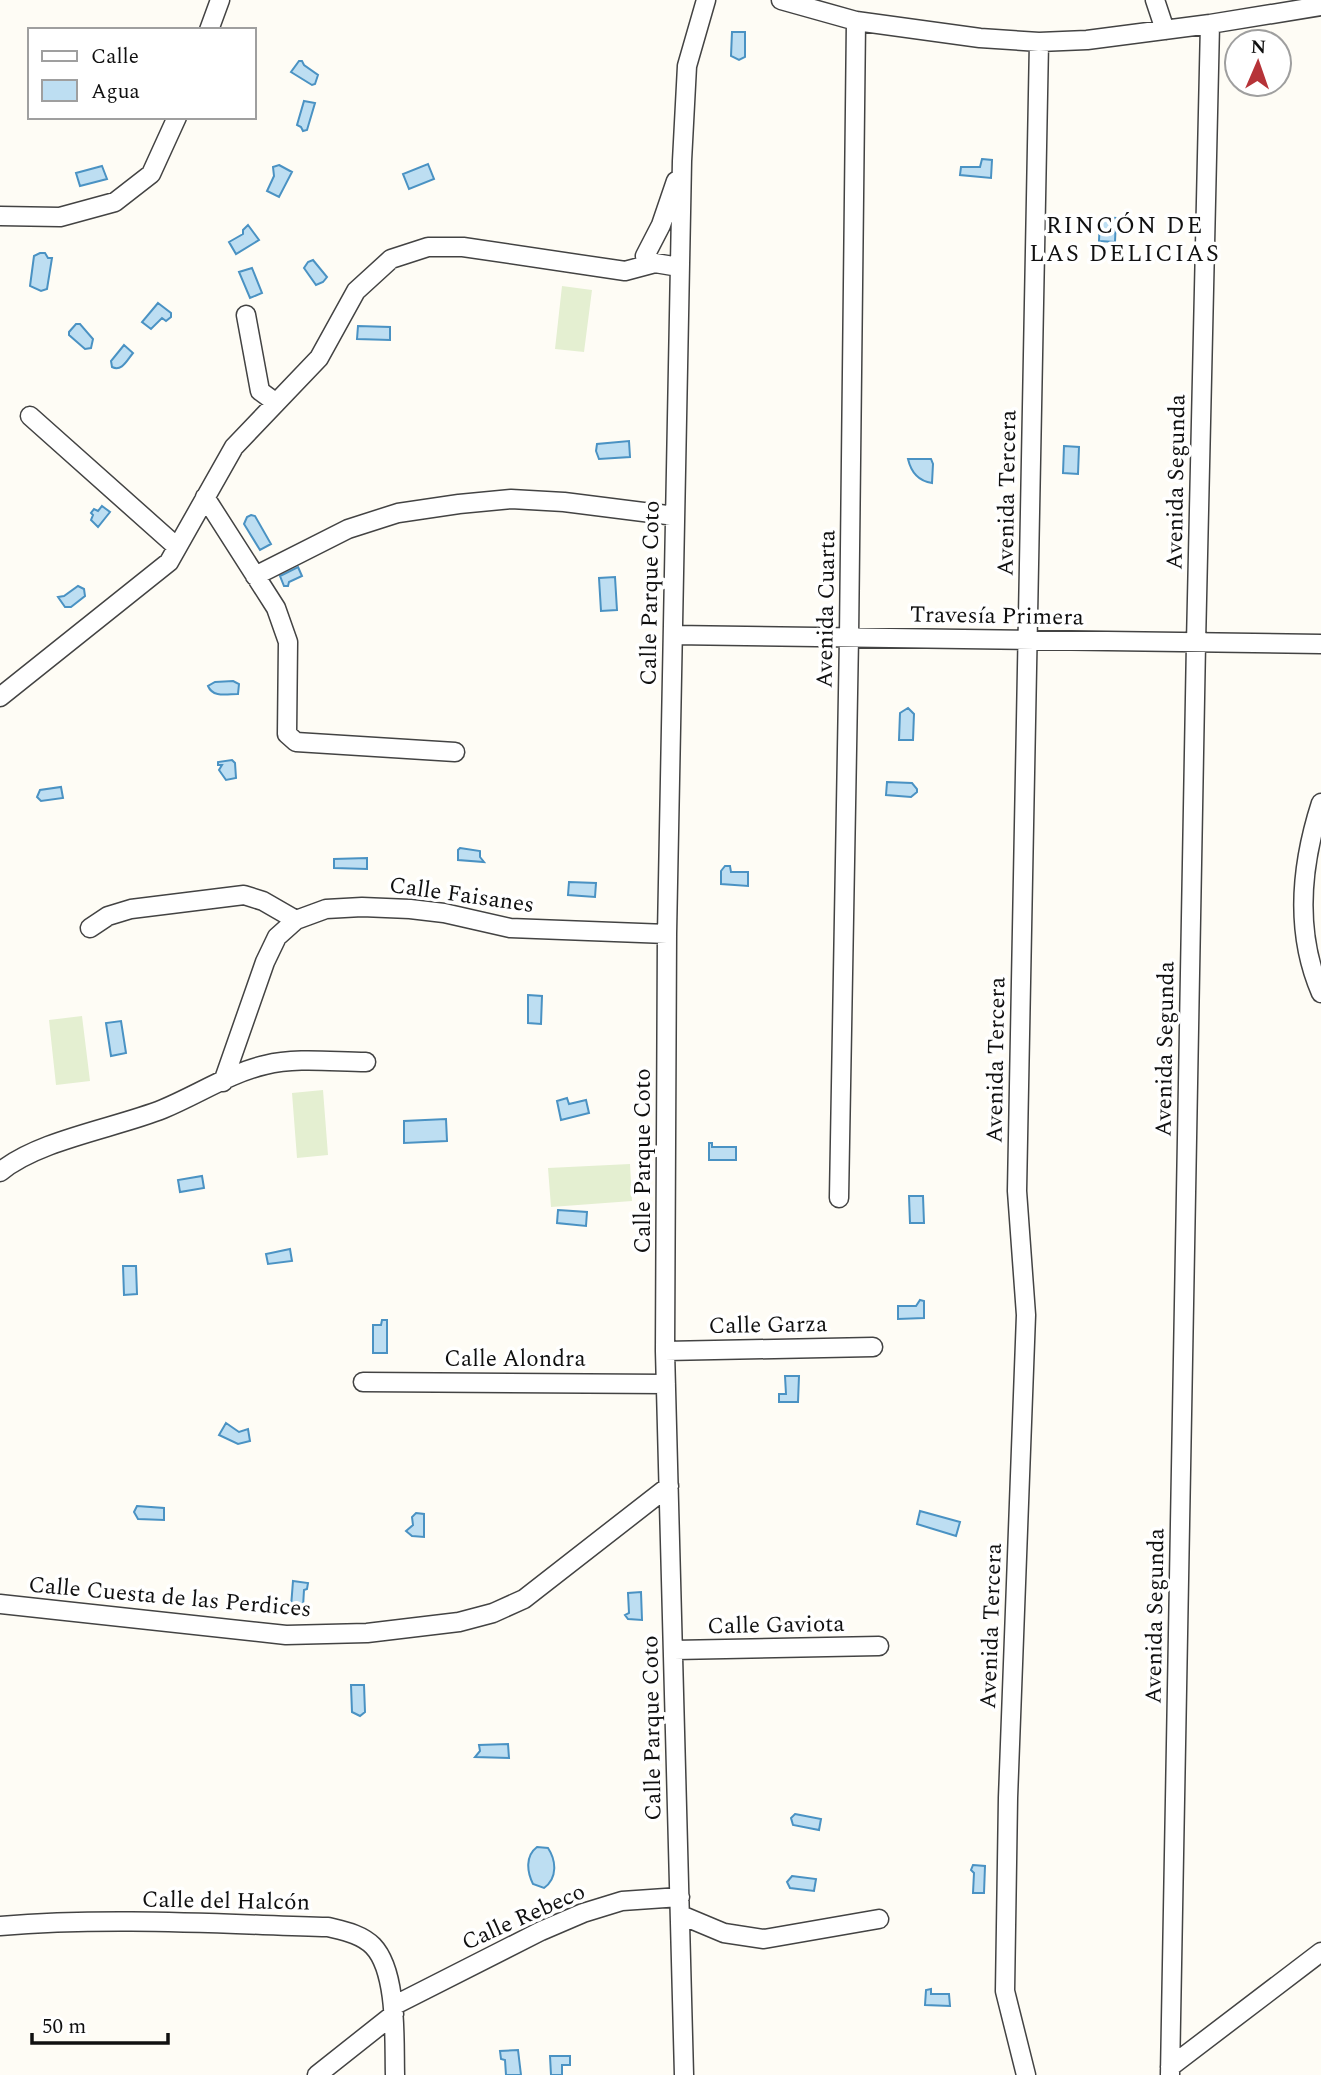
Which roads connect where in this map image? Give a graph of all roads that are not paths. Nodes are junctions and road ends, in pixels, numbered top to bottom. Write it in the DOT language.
graph roads {
  1 [pos="220,0"];
  2 [pos="706,0"];
  3 [pos="781,0"];
  4 [pos="1155,0"];
  5 [pos="1301,4"];
  6 [pos="1321,6"];
  7 [pos="856,21"];
  8 [pos="1210,24"];
  9 [pos="210,28"];
  10 [pos="1165,30"];
  11 [pos="1039,42"];
  12 [pos="176,119"];
  13 [pos="682,161"];
  14 [pos="0,216"];
  15 [pos="680,246"];
  16 [pos="645,256"];
  17 [pos="679,267"];
  18 [pos="625,271"];
  19 [pos="246,314"];
  20 [pos="275,402"];
  21 [pos="30,416"];
  22 [pos="205,497"];
  23 [pos="675,516"];
  24 [pos="177,547"];
  25 [pos="255,576"];
  26 [pos="673,635"];
  27 [pos="849,637"];
  28 [pos="1027,640"];
  29 [pos="1196,643"];
  30 [pos="1321,644"];
  31 [pos="0,697"];
  32 [pos="456,752"];
  33 [pos="1321,803"];
  34 [pos="296,920"];
  35 [pos="90,928"];
  36 [pos="667,934"];
  37 [pos="1321,993"];
  38 [pos="366,1062"];
  39 [pos="223,1082"];
  40 [pos="0,1172"];
  41 [pos="839,1198"];
  42 [pos="873,1347"];
  43 [pos="665,1351"];
  44 [pos="363,1382"];
  45 [pos="666,1384"];
  46 [pos="669,1486"];
  47 [pos="0,1604"];
  48 [pos="879,1646"];
  49 [pos="674,1650"];
  50 [pos="680,1906"];
  51 [pos="879,1919"];
  52 [pos="0,1926"];
  53 [pos="1321,1952"];
  54 [pos="393,2010"];
  55 [pos="1170,2071"];
  56 [pos="317,2075"];
  57 [pos="395,2075"];
  58 [pos="684,2075"];
  59 [pos="1026,2075"];
  1 -- 9 [label="street"];
  2 -- 13 [label="street"];
  3 -- 7 [label="street"];
  4 -- 10 [label="street"];
  5 -- 6 [label="street"];
  5 -- 8 [label="street"];
  7 -- 11 [label="street"];
  7 -- 27 [label="street, Avenida Cuarta"];
  8 -- 10 [label="street"];
  8 -- 29 [label="street, Avenida Segunda"];
  10 -- 11 [label="street"];
  11 -- 28 [label="street, Avenida Tercera"];
  12 -- 14 [label="street"];
  13 -- 15 [label="street, Calle Parque Coto"];
  13 -- 16 [label="street"];
  15 -- 16 [label="street"];
  15 -- 17 [label="street, Calle Parque Coto"];
  16 -- 18 [label="street"];
  17 -- 18 [label="street"];
  17 -- 23 [label="street, Calle Parque Coto"];
  18 -- 20 [label="street"];
  19 -- 20 [label="street"];
  20 -- 22 [label="street"];
  21 -- 24 [label="street"];
  22 -- 24 [label="street"];
  22 -- 25 [label="street"];
  23 -- 25 [label="street"];
  23 -- 26 [label="street, Calle Parque Coto"];
  24 -- 31 [label="street"];
  25 -- 32 [label="street"];
  26 -- 27 [label="street, Travesía Primera"];
  26 -- 36 [label="street, Calle Parque Coto"];
  27 -- 28 [label="street, Travesía Primera"];
  27 -- 41 [label="street, Avenida Cuarta"];
  28 -- 29 [label="street, Travesía Primera"];
  28 -- 59 [label="street, Avenida Tercera"];
  29 -- 30 [label="street, Travesía Primera"];
  29 -- 55 [label="street, Avenida Segunda"];
  33 -- 37 [label="street"];
  34 -- 35 [label="street"];
  34 -- 36 [label="street, Calle Faisanes"];
  34 -- 39 [label="street, Calle Faisanes"];
  36 -- 43 [label="street, Calle Parque Coto"];
  38 -- 39 [label="street"];
  39 -- 40 [label="street"];
  42 -- 43 [label="street, Calle Garza"];
  43 -- 45 [label="street, Calle Parque Coto"];
  44 -- 45 [label="street, Calle Alondra"];
  45 -- 46 [label="street, Calle Parque Coto"];
  46 -- 47 [label="street, Calle Cuesta de las Perdices"];
  46 -- 49 [label="street, Calle Parque Coto"];
  48 -- 49 [label="street, Calle Gaviota"];
  49 -- 50 [label="street, Calle Parque Coto"];
  50 -- 51 [label="street"];
  50 -- 54 [label="street, Calle Rebeco"];
  50 -- 58 [label="street, Calle Parque Coto"];
  52 -- 54 [label="street, Calle del Halcón"];
  53 -- 55 [label="street"];
  54 -- 56 [label="street, Calle Rebeco"];
  54 -- 57 [label="street, Calle del Halcón"];
}
